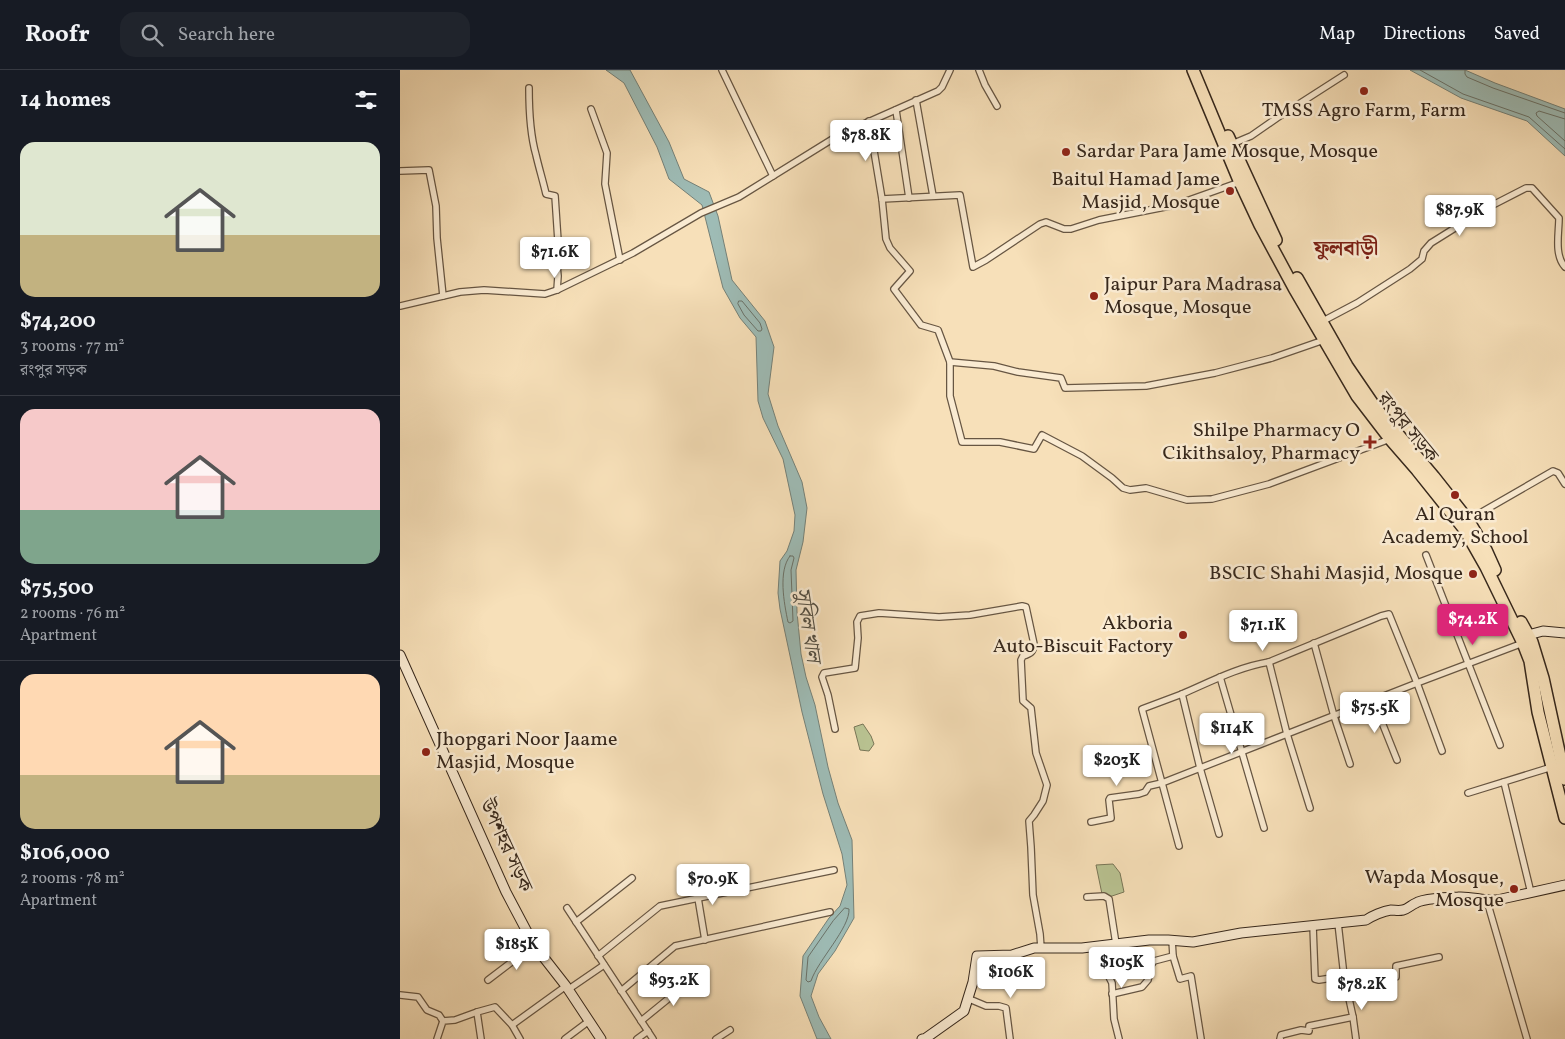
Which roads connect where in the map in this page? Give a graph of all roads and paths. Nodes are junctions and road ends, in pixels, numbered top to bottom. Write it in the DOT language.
graph roads {
  1 [pos="722,70"];
  2 [pos="950,70"];
  3 [pos="979,70"];
  4 [pos="1193,70"];
  5 [pos="1200,70"];
  6 [pos="1344,75"];
  7 [pos="529,88"];
  8 [pos="916,100"];
  9 [pos="997,106"];
  10 [pos="590,109"];
  11 [pos="896,110"];
  12 [pos="869,121"];
  13 [pos="1232,144"];
  14 [pos="400,171"];
  15 [pos="773,176"];
  16 [pos="1240,182"];
  17 [pos="933,196"];
  18 [pos="909,198"];
  19 [pos="882,199"];
  20 [pos="620,260"];
  21 [pos="1565,267"];
  22 [pos="557,290"];
  23 [pos="443,296"];
  24 [pos="400,306"];
  25 [pos="1323,321"];
  26 [pos="1324,340"];
  27 [pos="950,362"];
  28 [pos="1390,439"];
  29 [pos="1565,484"];
  30 [pos="1468,520"];
  31 [pos="1426,555"];
  32 [pos="1565,633"];
  33 [pos="1526,639"];
  34 [pos="1314,643"];
  35 [pos="400,655"];
  36 [pos="1268,662"];
  37 [pos="1469,663"];
  38 [pos="1220,676"];
  39 [pos="1417,683"];
  40 [pos="1182,694"];
  41 [pos="1373,700"];
  42 [pos="1334,716"];
  43 [pos="835,729"];
  44 [pos="1287,734"];
  45 [pos="1500,744"];
  46 [pos="1442,751"];
  47 [pos="1242,752"];
  48 [pos="1396,760"];
  49 [pos="1350,764"];
  50 [pos="1200,768"];
  51 [pos="1552,768"];
  52 [pos="1565,779"];
  53 [pos="1504,782"];
  54 [pos="1162,783"];
  55 [pos="1468,794"];
  56 [pos="1310,808"];
  57 [pos="1565,818"];
  58 [pos="1091,822"];
  59 [pos="1264,828"];
  60 [pos="1219,834"];
  61 [pos="1179,846"];
  62 [pos="834,870"];
  63 [pos="632,878"];
  64 [pos="1565,885"];
  65 [pos="1531,894"];
  66 [pos="1087,897"];
  67 [pos="698,898"];
  68 [pos="1487,901"];
  69 [pos="567,908"];
  70 [pos="830,912"];
  71 [pos="576,922"];
  72 [pos="1338,923"];
  73 [pos="1313,926"];
  74 [pos="705,940"];
  75 [pos="1172,940"];
  76 [pos="1116,944"];
  77 [pos="534,945"];
  78 [pos="1099,946"];
  79 [pos="1041,948"];
  80 [pos="598,956"];
  81 [pos="1173,956"];
  82 [pos="1439,957"];
  83 [pos="604,965"];
  84 [pos="695,977"];
  85 [pos="1344,979"];
  86 [pos="488,980"];
  87 [pos="568,987"];
  88 [pos="621,991"];
  89 [pos="1112,994"];
  90 [pos="400,995"];
  91 [pos="967,998"];
  92 [pos="477,1012"];
  93 [pos="1353,1017"];
  94 [pos="442,1021"];
  95 [pos="641,1021"];
  96 [pos="589,1022"];
  97 [pos="512,1025"];
  98 [pos="730,1030"];
  99 [pos="648,1031"];
  100 [pos="437,1039"];
  101 [pos="482,1039"];
  102 [pos="520,1039"];
  103 [pos="566,1039"];
  104 [pos="601,1039"];
  105 [pos="637,1039"];
  106 [pos="654,1039"];
  107 [pos="716,1039"];
  108 [pos="922,1039"];
  109 [pos="1010,1039"];
  110 [pos="1119,1039"];
  111 [pos="1202,1039"];
  112 [pos="1280,1039"];
  113 [pos="1356,1039"];
  114 [pos="1527,1039"];
  1 -- 15 [label="street"];
  2 -- 8 [label="street"];
  3 -- 9 [label="street"];
  4 -- 16 [label="highway, রংপুর সড়ক"];
  5 -- 13 [label="highway, রংপুর সড়ক"];
  6 -- 13 [label="street"];
  7 -- 22 [label="street"];
  8 -- 11 [label="street"];
  8 -- 17 [label="street"];
  10 -- 20 [label="street"];
  11 -- 12 [label="street"];
  11 -- 18 [label="street"];
  12 -- 15 [label="street"];
  12 -- 19 [label="street"];
  13 -- 25 [label="highway, রংপুর সড়ক"];
  14 -- 23 [label="street"];
  15 -- 20 [label="street"];
  16 -- 17 [label="street"];
  16 -- 26 [label="highway, রংপুর সড়ক"];
  17 -- 18 [label="street"];
  18 -- 19 [label="street"];
  19 -- 27 [label="street"];
  20 -- 22 [label="street"];
  21 -- 25 [label="street"];
  22 -- 23 [label="street"];
  23 -- 24 [label="street"];
  25 -- 30 [label="highway, রংপুর সড়ক"];
  26 -- 27 [label="street"];
  26 -- 28 [label="highway, রংপুর সড়ক"];
  27 -- 28 [label="street"];
  28 -- 33 [label="highway, রংপুর সড়ক"];
  29 -- 30 [label="street"];
  30 -- 33 [label="highway, রংপুর সড়ক"];
  31 -- 37 [label="street"];
  32 -- 33 [label="street"];
  33 -- 37 [label="street"];
  33 -- 51 [label="highway, রংপুর সড়ক"];
  33 -- 52 [label="highway, রংপুর সড়ক"];
  34 -- 36 [label="street"];
  34 -- 39 [label="street"];
  34 -- 42 [label="street"];
  35 -- 77 [label="street, উপশহর সড়ক"];
  36 -- 38 [label="street"];
  36 -- 44 [label="street"];
  37 -- 39 [label="street"];
  37 -- 45 [label="street"];
  38 -- 40 [label="street"];
  38 -- 47 [label="street"];
  39 -- 41 [label="street"];
  39 -- 46 [label="street"];
  40 -- 50 [label="street"];
  40 -- 54 [label="street"];
  41 -- 42 [label="street"];
  41 -- 48 [label="street"];
  42 -- 44 [label="street"];
  42 -- 49 [label="street"];
  43 -- 79 [label="street"];
  44 -- 47 [label="street"];
  44 -- 56 [label="street"];
  47 -- 50 [label="street"];
  47 -- 59 [label="street"];
  50 -- 54 [label="street"];
  50 -- 60 [label="street"];
  51 -- 53 [label="street"];
  51 -- 57 [label="highway, রংপুর সড়ক"];
  53 -- 55 [label="street"];
  53 -- 65 [label="street"];
  54 -- 58 [label="street"];
  54 -- 61 [label="street"];
  62 -- 67 [label="street"];
  63 -- 71 [label="street"];
  64 -- 65 [label="street"];
  65 -- 68 [label="street"];
  66 -- 76 [label="street"];
  67 -- 74 [label="street"];
  67 -- 80 [label="street"];
  68 -- 72 [label="street"];
  68 -- 114 [label="street"];
  69 -- 71 [label="street"];
  70 -- 74 [label="street"];
  71 -- 80 [label="street"];
  72 -- 73 [label="street"];
  72 -- 85 [label="street"];
  73 -- 75 [label="street"];
  73 -- 85 [label="street"];
  74 -- 88 [label="street"];
  75 -- 76 [label="street"];
  75 -- 81 [label="street"];
  76 -- 78 [label="street"];
  77 -- 86 [label="street"];
  77 -- 87 [label="street, উপশহর সড়ক"];
  78 -- 79 [label="street"];
  78 -- 89 [label="street"];
  79 -- 91 [label="street"];
  80 -- 83 [label="street"];
  81 -- 89 [label="street"];
  81 -- 111 [label="street"];
  82 -- 85 [label="street"];
  83 -- 87 [label="street"];
  83 -- 88 [label="street"];
  84 -- 95 [label="street"];
  85 -- 93 [label="street"];
  87 -- 96 [label="street, উপশহর সড়ক"];
  87 -- 97 [label="street"];
  88 -- 95 [label="street"];
  89 -- 110 [label="street"];
  90 -- 94 [label="street"];
  91 -- 108 [label="street"];
  91 -- 109 [label="street"];
  92 -- 94 [label="street"];
  92 -- 97 [label="street"];
  92 -- 101 [label="street"];
  93 -- 112 [label="street"];
  93 -- 113 [label="street"];
  94 -- 100 [label="street"];
  95 -- 99 [label="street"];
  96 -- 103 [label="street"];
  96 -- 104 [label="street, উপশহর সড়ক"];
  97 -- 102 [label="street"];
  98 -- 107 [label="street"];
  99 -- 105 [label="street"];
  99 -- 106 [label="street"];
}
